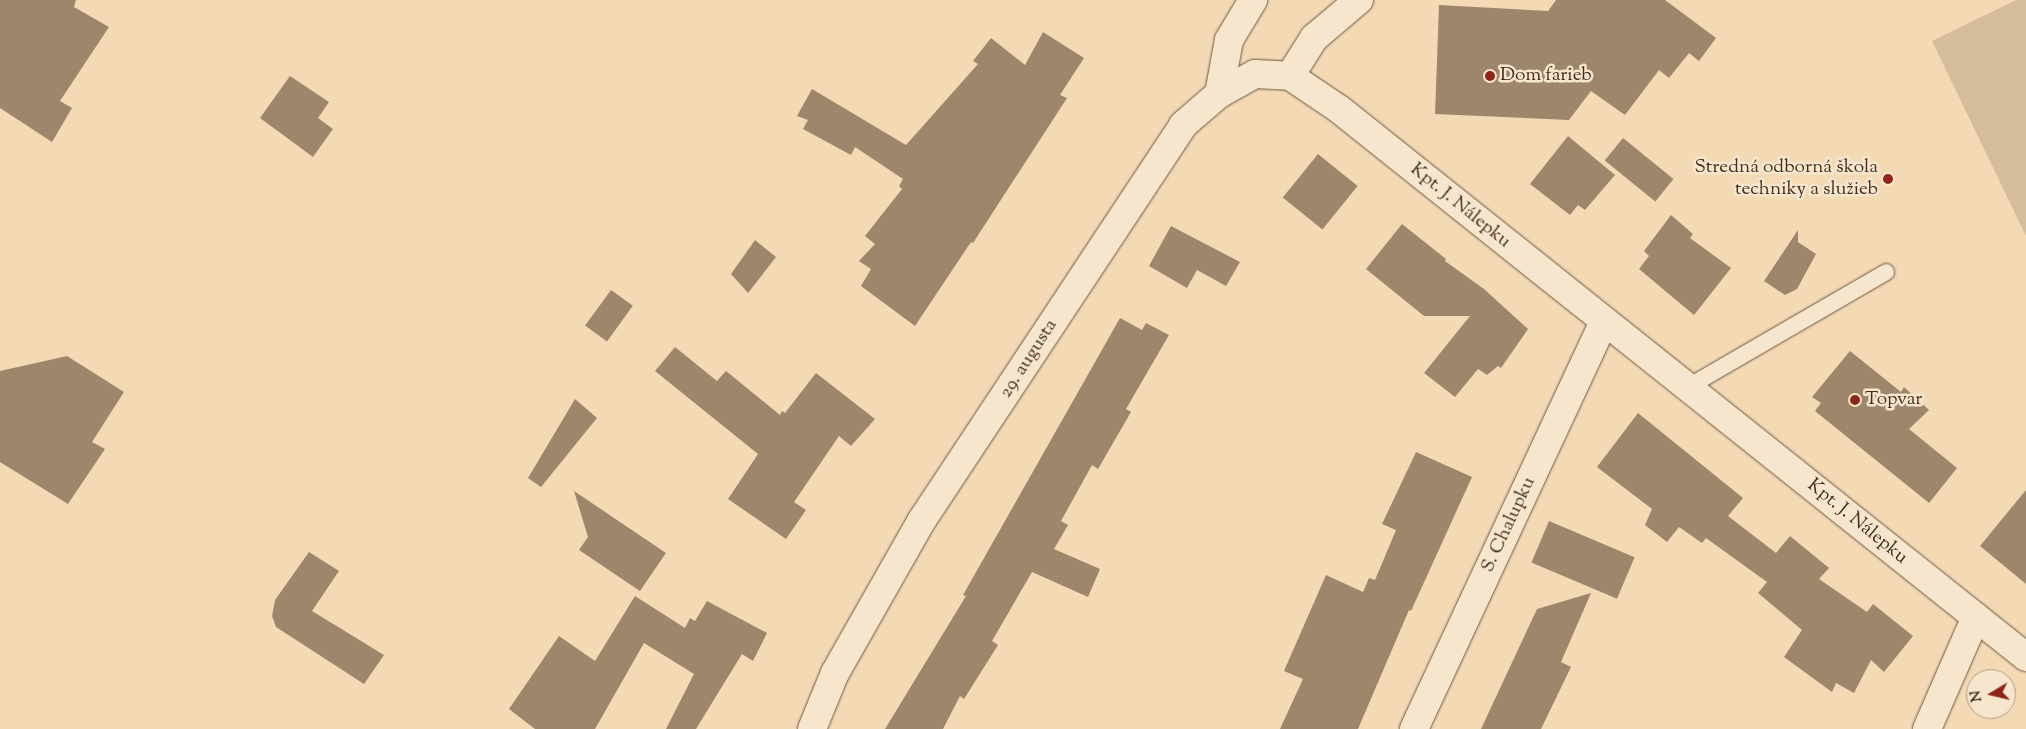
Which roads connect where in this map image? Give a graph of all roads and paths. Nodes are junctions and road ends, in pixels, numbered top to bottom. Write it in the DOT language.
graph roads {
  1 [pos="1253,0"];
  2 [pos="1359,0"];
  3 [pos="1290,76"];
  4 [pos="1219,94"];
  5 [pos="1886,272"];
  6 [pos="1604,321"];
  7 [pos="1688,386"];
  8 [pos="1976,617"];
  9 [pos="2026,657"];
  10 [pos="812,729"];
  11 [pos="1414,729"];
  12 [pos="1926,729"];
  1 -- 4 [label="street"];
  2 -- 3 [label="street"];
  3 -- 4 [label="street"];
  3 -- 6 [label="street, Kpt. J. Nálepku"];
  4 -- 10 [label="street, 29. augusta"];
  5 -- 7 [label="lane"];
  6 -- 7 [label="street, Kpt. J. Nálepku"];
  6 -- 11 [label="street, S. Chalupku"];
  7 -- 8 [label="street, Kpt. J. Nálepku"];
  8 -- 9 [label="street, Kpt. J. Nálepku"];
  8 -- 12 [label="street"];
}
